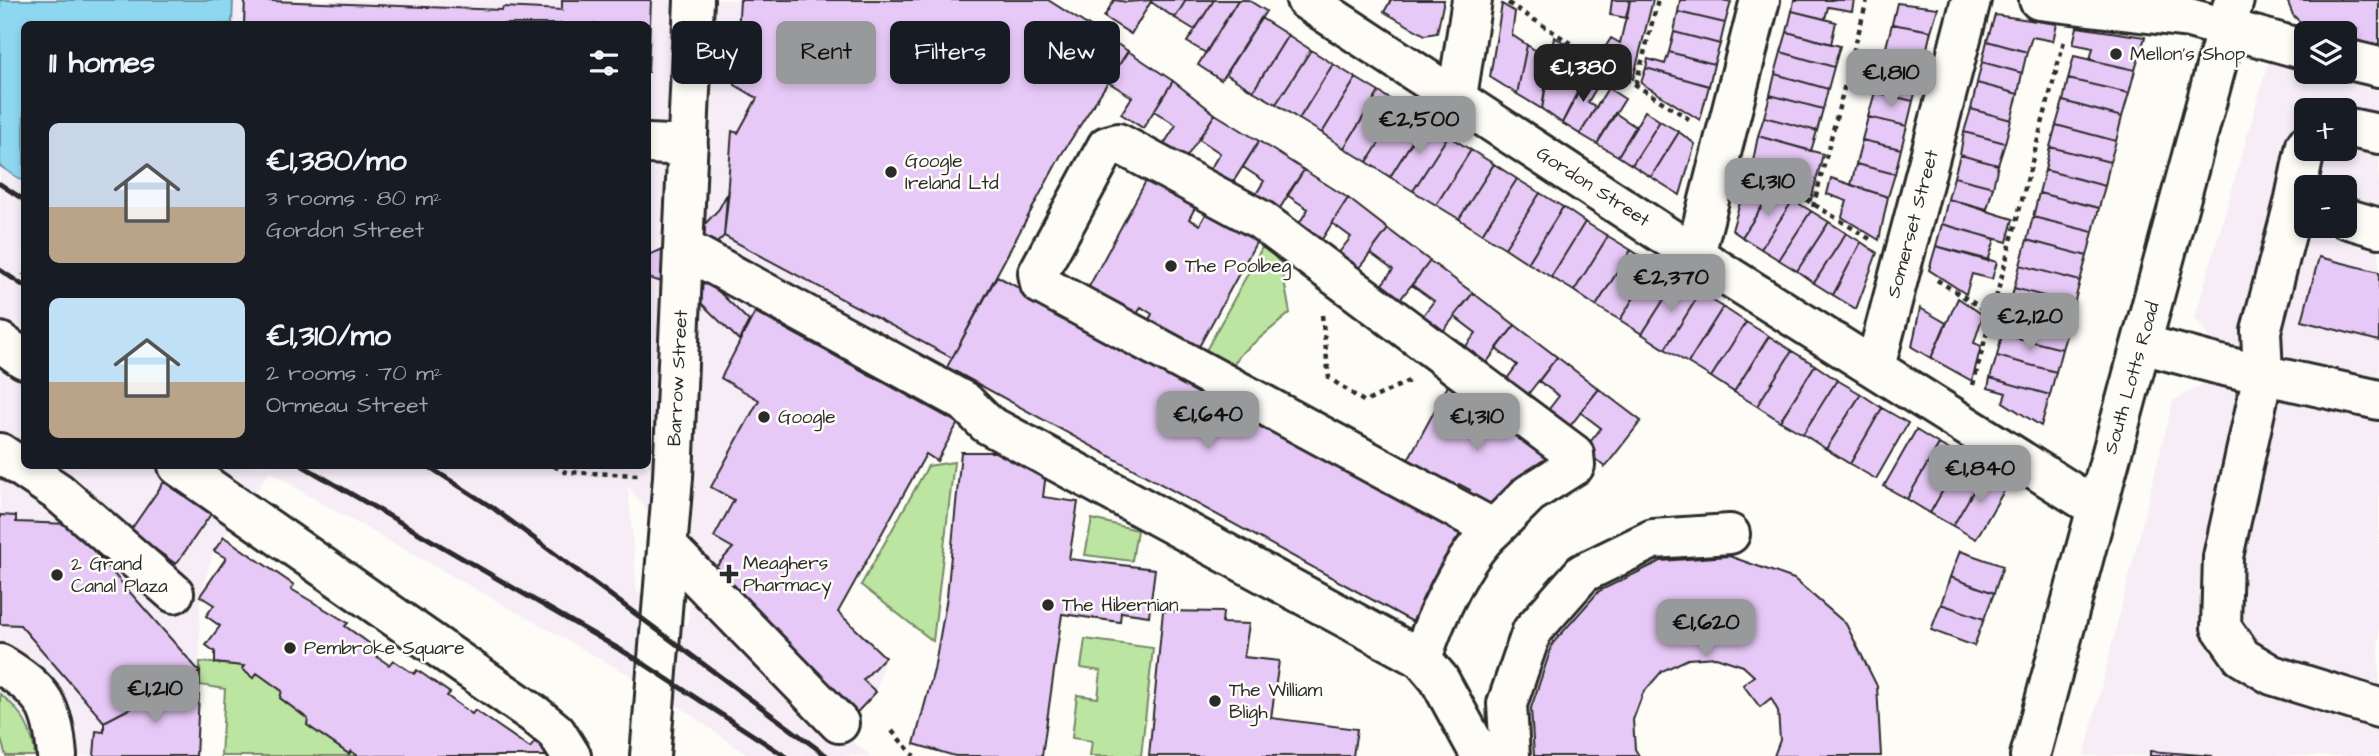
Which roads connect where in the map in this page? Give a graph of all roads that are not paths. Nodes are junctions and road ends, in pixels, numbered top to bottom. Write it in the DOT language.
graph roads {
  1 [pos="694,0"];
  2 [pos="1306,0"];
  3 [pos="1472,0"];
  4 [pos="1760,0"];
  5 [pos="1971,0"];
  6 [pos="2056,3"];
  7 [pos="2230,15"];
  8 [pos="2294,44"];
  9 [pos="2357,62"];
  10 [pos="2379,67"];
  11 [pos="1457,97"];
  12 [pos="2357,129"];
  13 [pos="2379,134"];
  14 [pos="651,144"];
  15 [pos="688,146"];
  16 [pos="2357,222"];
  17 [pos="2294,224"];
  18 [pos="2379,228"];
  19 [pos="685,249"];
  20 [pos="1695,254"];
  21 [pos="0,342"];
  22 [pos="2142,344"];
  23 [pos="21,357"];
  24 [pos="1874,367"];
  25 [pos="2263,374"];
  26 [pos="662,394"];
  27 [pos="2379,400"];
  28 [pos="0,453"];
  29 [pos="21,467"];
  30 [pos="24,469"];
  31 [pos="182,469"];
  32 [pos="2095,507"];
  33 [pos="1494,530"];
  34 [pos="1730,534"];
  35 [pos="668,547"];
  36 [pos="174,593"];
  37 [pos="1422,659"];
  38 [pos="0,664"];
  39 [pos="2379,708"];
  40 [pos="839,723"];
  41 [pos="57,756"];
  42 [pos="571,756"];
  43 [pos="650,756"];
  44 [pos="1481,756"];
  45 [pos="1510,756"];
  46 [pos="2030,756"];
  1 -- 15 [label="street, Barrow Street"];
  2 -- 11 [label="street, Gordon Street"];
  3 -- 11 [label="street"];
  4 -- 20 [label="street"];
  5 -- 24 [label="street, Somerset Street"];
  6 -- 7 [label="street"];
  7 -- 8 [label="street"];
  7 -- 22 [label="street, South Lotts Road"];
  9 -- 10 [label="street"];
  11 -- 20 [label="street, Gordon Street"];
  12 -- 13 [label="street"];
  14 -- 15 [label="street"];
  15 -- 19 [label="street, Barrow Street"];
  16 -- 18 [label="street"];
  17 -- 25 [label="street"];
  19 -- 26 [label="street, Barrow Street"];
  19 -- 37 [label="street"];
  20 -- 24 [label="street, Gordon Street"];
  21 -- 23 [label="street"];
  22 -- 25 [label="street"];
  22 -- 32 [label="street, South Lotts Road"];
  24 -- 32 [label="street, Gordon Street"];
  25 -- 27 [label="street"];
  25 -- 39 [label="street"];
  26 -- 35 [label="street, Barrow Street"];
  28 -- 29 [label="street"];
  30 -- 36 [label="street"];
  31 -- 42 [label="street"];
  32 -- 46 [label="street, South Lotts Road"];
  33 -- 33 [label="street"];
  33 -- 37 [label="street"];
  34 -- 45 [label="street"];
  35 -- 40 [label="street"];
  35 -- 43 [label="street, Barrow Street"];
  37 -- 44 [label="street"];
  38 -- 41 [label="street"];
}
